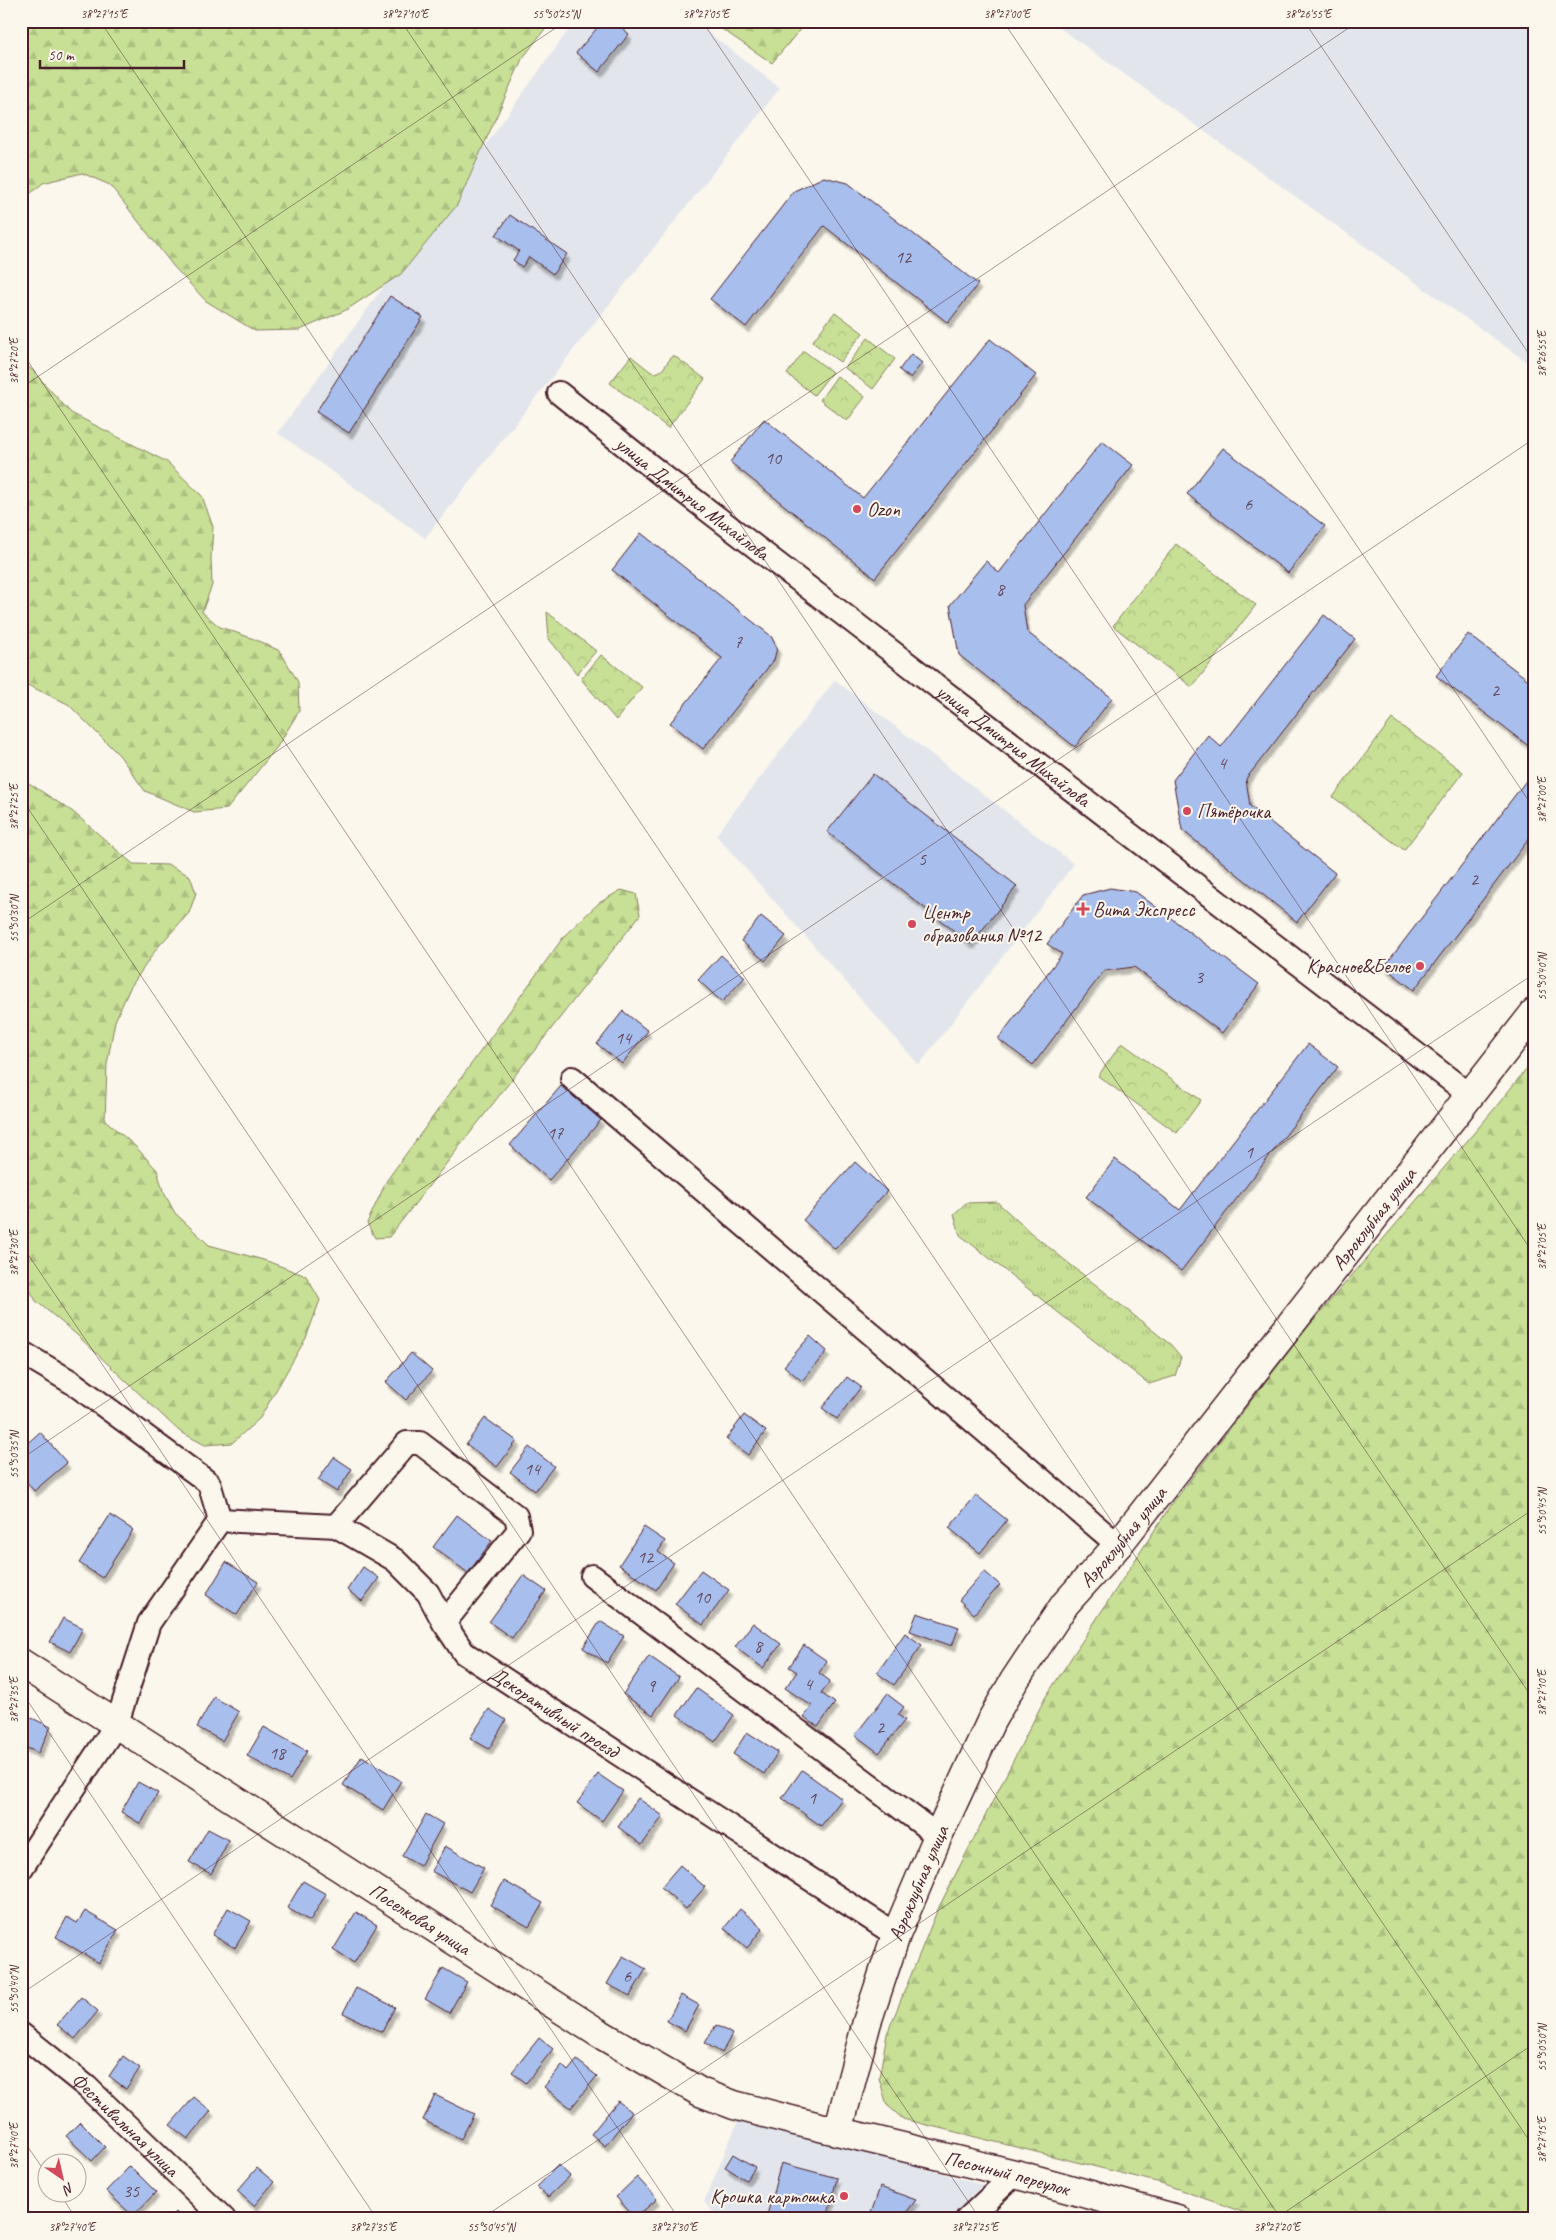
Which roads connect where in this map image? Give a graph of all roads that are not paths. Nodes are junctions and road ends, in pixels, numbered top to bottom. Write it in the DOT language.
graph roads {
  1 [pos="559,393"];
  2 [pos="1535,1012"];
  3 [pos="572,1078"];
  4 [pos="1470,1095"];
  5 [pos="21,1352"];
  6 [pos="220,1520"];
  7 [pos="336,1526"];
  8 [pos="1118,1545"];
  9 [pos="592,1576"];
  10 [pos="444,1623"];
  11 [pos="21,1663"];
  12 [pos="117,1723"];
  13 [pos="938,1836"];
  14 [pos="21,1869"];
  15 [pos="896,1935"];
  16 [pos="21,2034"];
  17 [pos="838,2130"];
  18 [pos="1014,2174"];
  19 [pos="224,2219"];
  20 [pos="967,2219"];
  21 [pos="1176,2219"];
  1 -- 4 [label="street, улица Дмитрия Михайлова"];
  2 -- 4 [label="street, Аэроклубная улица"];
  3 -- 8 [label="street"];
  4 -- 8 [label="street, Аэроклубная улица"];
  5 -- 6 [label="street"];
  6 -- 7 [label="street, Декоративный проезд"];
  6 -- 12 [label="street"];
  7 -- 10 [label="street, Декоративный проезд"];
  7 -- 10 [label="street"];
  8 -- 13 [label="street, Аэроклубная улица"];
  9 -- 13 [label="street"];
  10 -- 15 [label="street, Декоративный проезд"];
  11 -- 12 [label="street, Поселковая улица"];
  12 -- 14 [label="street"];
  12 -- 17 [label="street, Поселковая улица"];
  13 -- 15 [label="street, Аэроклубная улица"];
  15 -- 17 [label="street, Аэроклубная улица"];
  16 -- 19 [label="street, Фестивальная улица"];
  17 -- 18 [label="street, Песочный переулок"];
  18 -- 20 [label="street"];
  18 -- 21 [label="street, Песочный переулок"];
}
